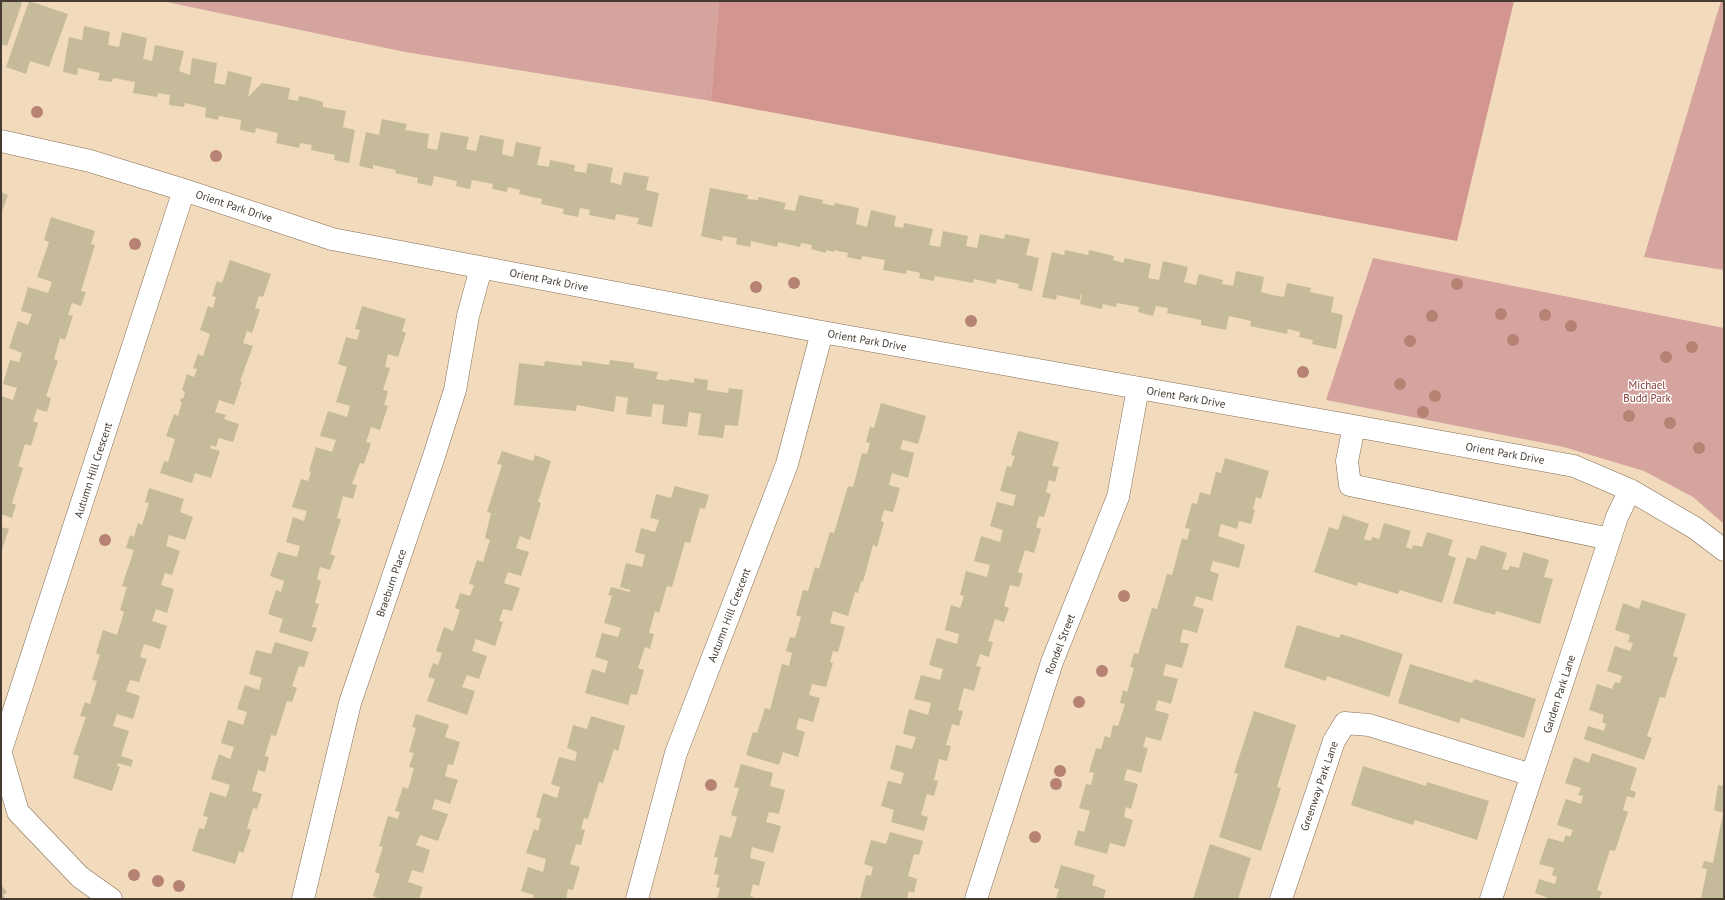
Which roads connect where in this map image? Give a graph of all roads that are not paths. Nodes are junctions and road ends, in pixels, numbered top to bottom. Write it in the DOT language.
graph roads {
  1 [pos="1,141"];
  2 [pos="184,190"];
  3 [pos="481,268"];
  4 [pos="822,332"];
  5 [pos="1138,388"];
  6 [pos="1354,426"];
  7 [pos="1630,490"];
  8 [pos="1610,539"];
  9 [pos="1724,550"];
  10 [pos="1,750"];
  11 [pos="1,754"];
  12 [pos="1532,775"];
  13 [pos="111,899"];
  14 [pos="303,899"];
  15 [pos="637,899"];
  16 [pos="976,899"];
  17 [pos="1281,899"];
  18 [pos="1492,899"];
  1 -- 2 [label="street, Orient Park Drive"];
  2 -- 3 [label="street, Orient Park Drive"];
  2 -- 10 [label="street, Autumn Hill Crescent"];
  3 -- 4 [label="street, Orient Park Drive"];
  3 -- 14 [label="street, Braeburn Place"];
  4 -- 5 [label="street, Orient Park Drive"];
  4 -- 15 [label="street, Autumn Hill Crescent"];
  5 -- 6 [label="street, Orient Park Drive"];
  5 -- 16 [label="street, Rondel Street"];
  6 -- 7 [label="street, Orient Park Drive"];
  6 -- 8 [label="street"];
  7 -- 8 [label="street, Garden Park Lane"];
  7 -- 9 [label="street, Orient Park Drive"];
  8 -- 12 [label="street, Garden Park Lane"];
  11 -- 13 [label="street"];
  12 -- 17 [label="street, Greenway Park Lane"];
  12 -- 18 [label="street, Garden Park Lane"];
}
